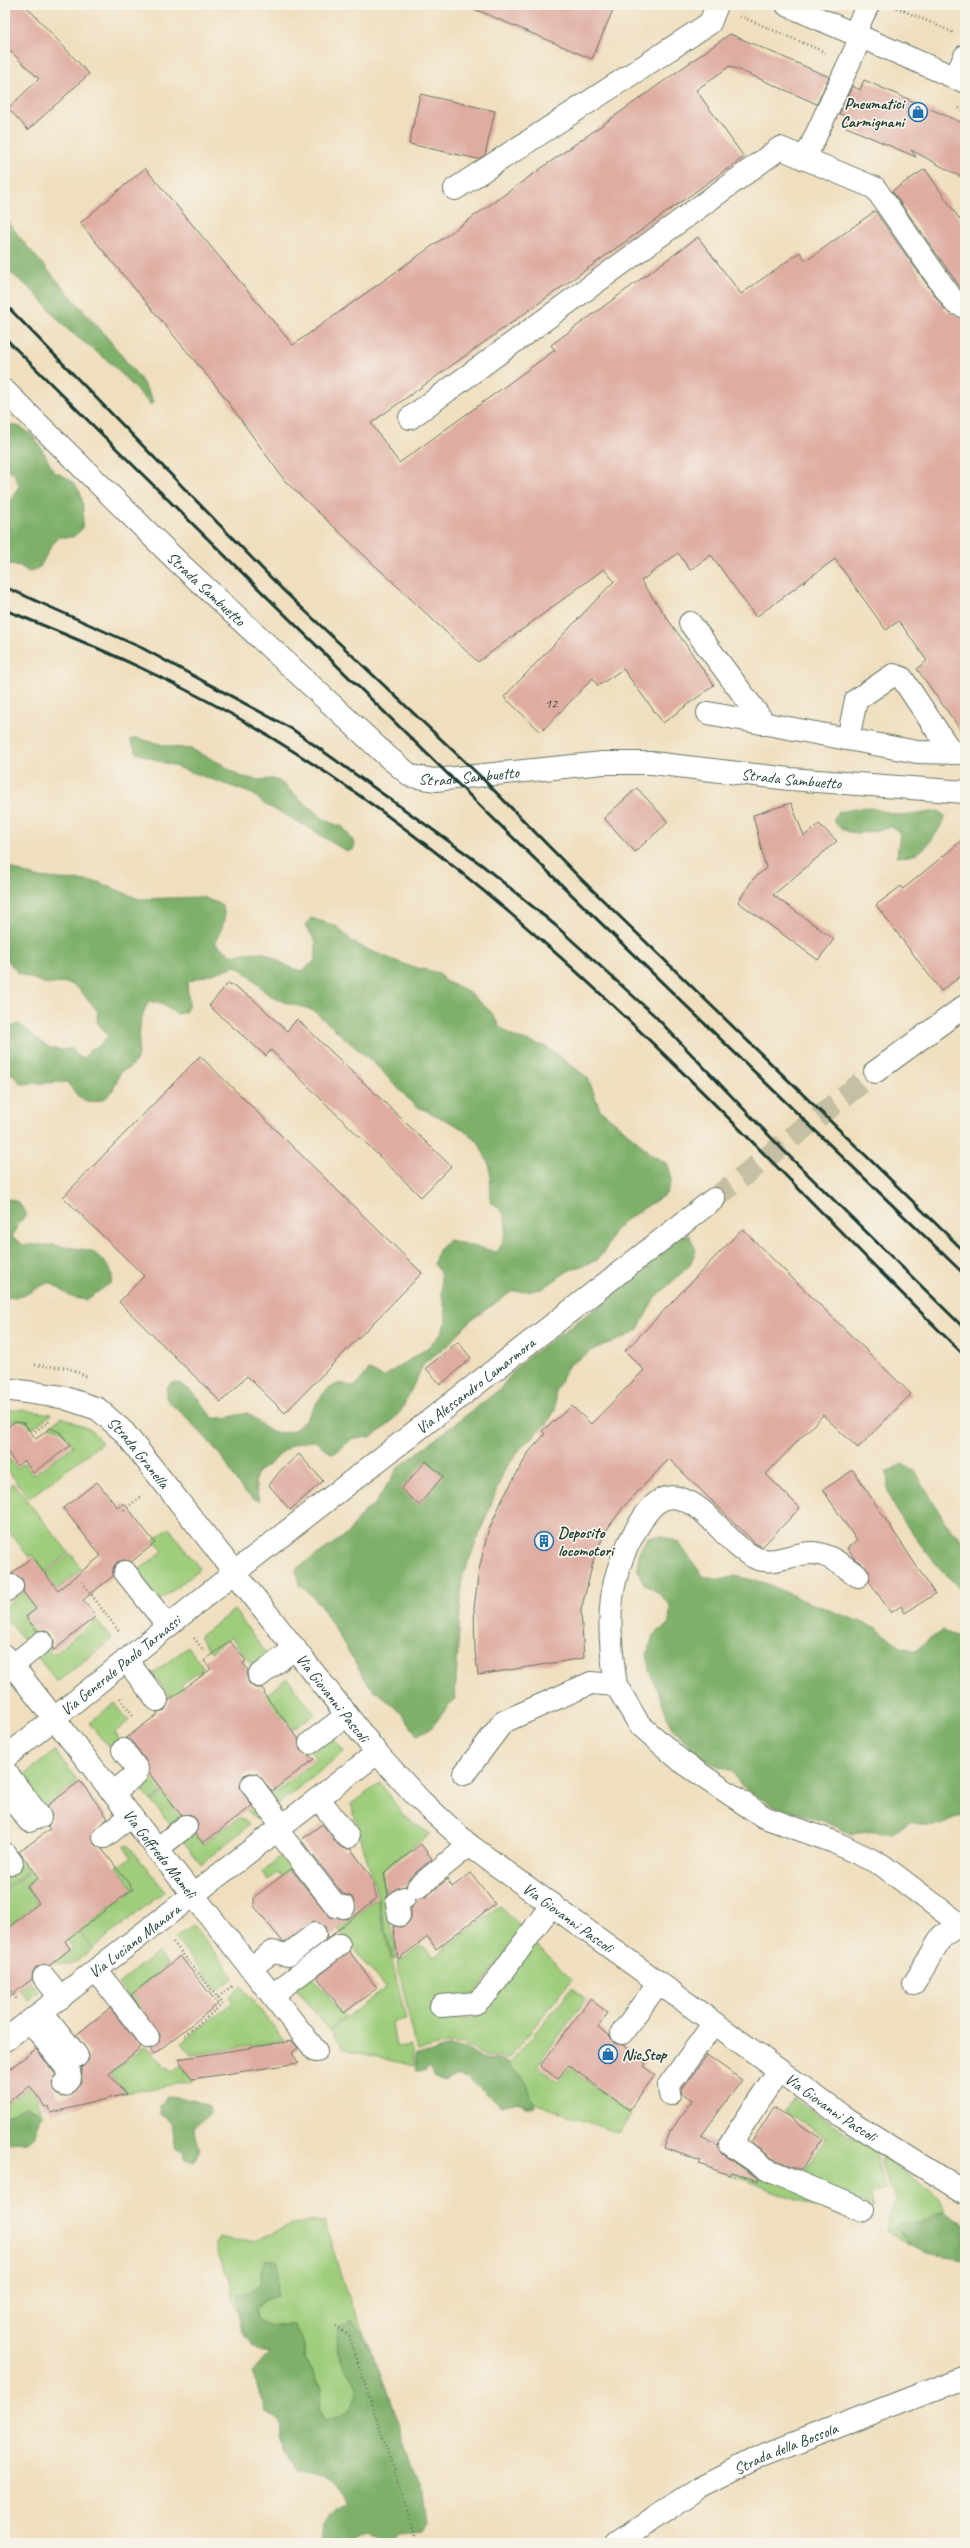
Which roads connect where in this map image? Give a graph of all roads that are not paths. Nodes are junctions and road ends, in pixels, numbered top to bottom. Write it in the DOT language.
graph roads {
  1 [pos="717,5"];
  2 [pos="788,5"];
  3 [pos="868,5"];
  4 [pos="858,36"];
  5 [pos="965,56"];
  6 [pos="960,80"];
  7 [pos="805,158"];
  8 [pos="455,189"];
  9 [pos="965,307"];
  10 [pos="5,390"];
  11 [pos="410,418"];
  12 [pos="690,623"];
  13 [pos="708,713"];
  14 [pos="765,724"];
  15 [pos="848,739"];
  16 [pos="959,753"];
  17 [pos="965,792"];
  18 [pos="965,1006"];
  19 [pos="875,1072"];
  20 [pos="714,1198"];
  21 [pos="5,1389"];
  22 [pos="125,1572"];
  23 [pos="235,1572"];
  24 [pos="858,1576"];
  25 [pos="168,1626"];
  26 [pos="42,1642"];
  27 [pos="295,1648"];
  28 [pos="131,1656"];
  29 [pos="9,1661"];
  30 [pos="259,1676"];
  31 [pos="616,1685"];
  32 [pos="157,1700"];
  33 [pos="347,1715"];
  34 [pos="54,1718"];
  35 [pos="310,1743"];
  36 [pos="123,1750"];
  37 [pos="377,1753"];
  38 [pos="5,1758"];
  39 [pos="5,1771"];
  40 [pos="464,1774"];
  41 [pos="252,1785"];
  42 [pos="113,1793"];
  43 [pos="319,1799"];
  44 [pos="5,1801"];
  45 [pos="5,1813"];
  46 [pos="131,1816"];
  47 [pos="31,1825"];
  48 [pos="186,1826"];
  49 [pos="280,1829"];
  50 [pos="104,1837"];
  51 [pos="348,1837"];
  52 [pos="470,1845"];
  53 [pos="157,1849"];
  54 [pos="194,1896"];
  55 [pos="407,1900"];
  56 [pos="552,1904"];
  57 [pos="344,1908"];
  58 [pos="962,1926"];
  59 [pos="315,1934"];
  60 [pos="339,1945"];
  61 [pos="250,1968"];
  62 [pos="96,1970"];
  63 [pos="44,1977"];
  64 [pos="659,1982"];
  65 [pos="914,1984"];
  66 [pos="272,1995"];
  67 [pos="61,1998"];
  68 [pos="441,2006"];
  69 [pos="36,2017"];
  70 [pos="714,2023"];
  71 [pos="622,2033"];
  72 [pos="148,2037"];
  73 [pos="5,2040"];
  74 [pos="305,2048"];
  75 [pos="77,2056"];
  76 [pos="779,2070"];
  77 [pos="64,2085"];
  78 [pos="670,2094"];
  79 [pos="965,2193"];
  80 [pos="863,2210"];
  81 [pos="965,2377"];
  82 [pos="617,2543"];
  1 -- 8 [label="street"];
  2 -- 4 [label="street"];
  3 -- 4 [label="street"];
  4 -- 6 [label="street"];
  4 -- 7 [label="street"];
  5 -- 6 [label="street"];
  7 -- 9 [label="street"];
  7 -- 11 [label="street"];
  10 -- 17 [label="street, Strada Sambuetto"];
  12 -- 14 [label="street"];
  13 -- 14 [label="street"];
  14 -- 15 [label="street"];
  15 -- 16 [label="street"];
  15 -- 16 [label="street"];
  18 -- 19 [label="street"];
  20 -- 23 [label="street, Via Alessandro Lamarmora"];
  21 -- 23 [label="street, Strada Granella"];
  22 -- 25 [label="street"];
  23 -- 25 [label="street, Via Generale Paolo Tarnassi"];
  23 -- 27 [label="street, Via Giovanni Pascoli"];
  24 -- 31 [label="street"];
  25 -- 28 [label="street, Via Generale Paolo Tarnassi"];
  26 -- 29 [label="street"];
  27 -- 30 [label="street"];
  27 -- 33 [label="street, Via Giovanni Pascoli"];
  28 -- 32 [label="street"];
  28 -- 34 [label="street, Via Generale Paolo Tarnassi"];
  29 -- 34 [label="street, Via Goffredo Mameli"];
  31 -- 40 [label="street"];
  31 -- 58 [label="street"];
  33 -- 35 [label="street"];
  33 -- 37 [label="street, Via Giovanni Pascoli"];
  34 -- 38 [label="street, Via Generale Paolo Tarnassi"];
  34 -- 42 [label="street, Via Goffredo Mameli"];
  36 -- 42 [label="street"];
  37 -- 43 [label="street, Via Luciano Manara"];
  37 -- 52 [label="street, Via Giovanni Pascoli"];
  39 -- 47 [label="street"];
  41 -- 49 [label="street"];
  42 -- 46 [label="street, Via Goffredo Mameli"];
  43 -- 49 [label="street, Via Luciano Manara"];
  43 -- 51 [label="street"];
  44 -- 47 [label="street"];
  45 -- 47 [label="street"];
  46 -- 50 [label="street"];
  46 -- 53 [label="street, Via Goffredo Mameli"];
  48 -- 53 [label="street"];
  49 -- 54 [label="street, Via Luciano Manara"];
  49 -- 57 [label="street"];
  52 -- 55 [label="street"];
  52 -- 56 [label="street, Via Giovanni Pascoli"];
  53 -- 54 [label="street, Via Goffredo Mameli"];
  54 -- 61 [label="street, Via Goffredo Mameli"];
  54 -- 62 [label="street, Via Luciano Manara"];
  56 -- 64 [label="street, Via Giovanni Pascoli"];
  56 -- 68 [label="street"];
  58 -- 65 [label="street"];
  59 -- 61 [label="street"];
  60 -- 66 [label="street"];
  61 -- 66 [label="street, Via Goffredo Mameli"];
  62 -- 67 [label="street, Via Luciano Manara"];
  62 -- 72 [label="street"];
  63 -- 67 [label="street"];
  64 -- 70 [label="street, Via Giovanni Pascoli"];
  64 -- 71 [label="street"];
  66 -- 74 [label="street, Via Goffredo Mameli"];
  67 -- 69 [label="street, Via Luciano Manara"];
  69 -- 73 [label="street, Via Luciano Manara"];
  69 -- 75 [label="street"];
  69 -- 77 [label="street"];
  70 -- 76 [label="street, Via Giovanni Pascoli"];
  70 -- 78 [label="street"];
  76 -- 79 [label="street, Via Giovanni Pascoli"];
  76 -- 80 [label="street"];
  81 -- 82 [label="street, Strada della Bossola"];
}
